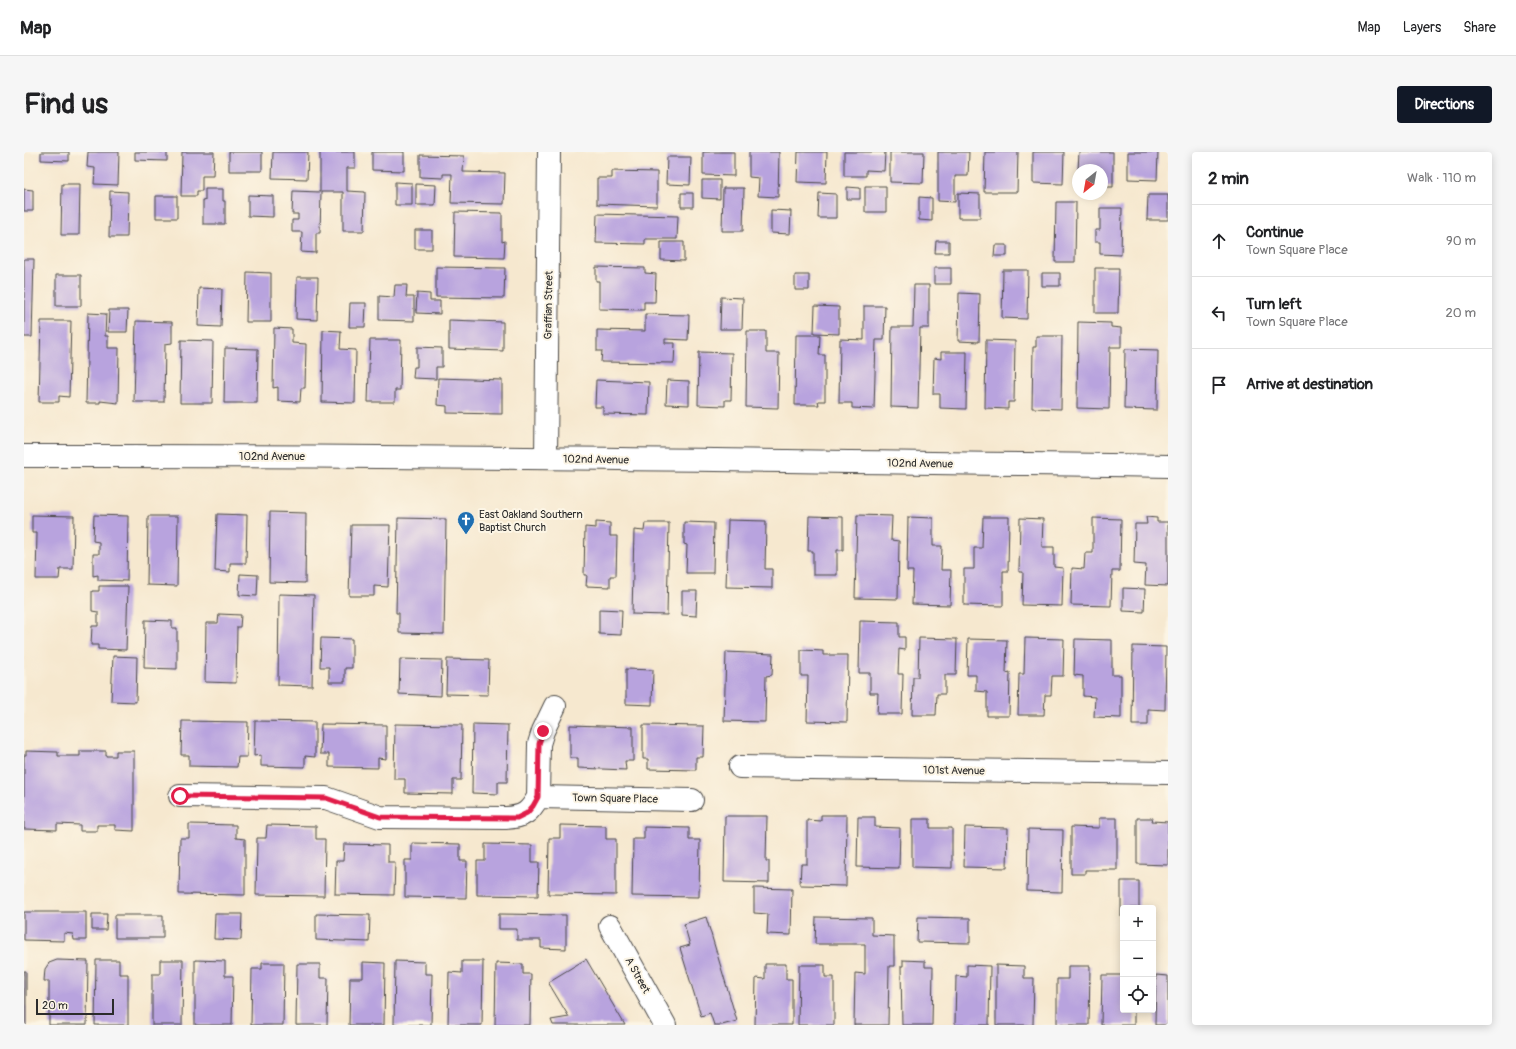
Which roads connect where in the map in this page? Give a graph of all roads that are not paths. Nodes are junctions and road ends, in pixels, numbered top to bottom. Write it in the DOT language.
graph roads {
  1 [pos="549,152"];
  2 [pos="24,456"];
  3 [pos="546,458"];
  4 [pos="1168,466"];
  5 [pos="555,706"];
  6 [pos="740,767"];
  7 [pos="1168,773"];
  8 [pos="180,796"];
  9 [pos="538,797"];
  10 [pos="692,800"];
  11 [pos="610,926"];
  12 [pos="665,1025"];
  1 -- 3 [label="street, Graffian Street"];
  2 -- 3 [label="street, 102nd Avenue"];
  3 -- 4 [label="street, 102nd Avenue"];
  5 -- 9 [label="street"];
  6 -- 7 [label="street, 101st Avenue"];
  8 -- 9 [label="street"];
  9 -- 10 [label="street, Town Square Place"];
  11 -- 12 [label="street, A Street"];
}
